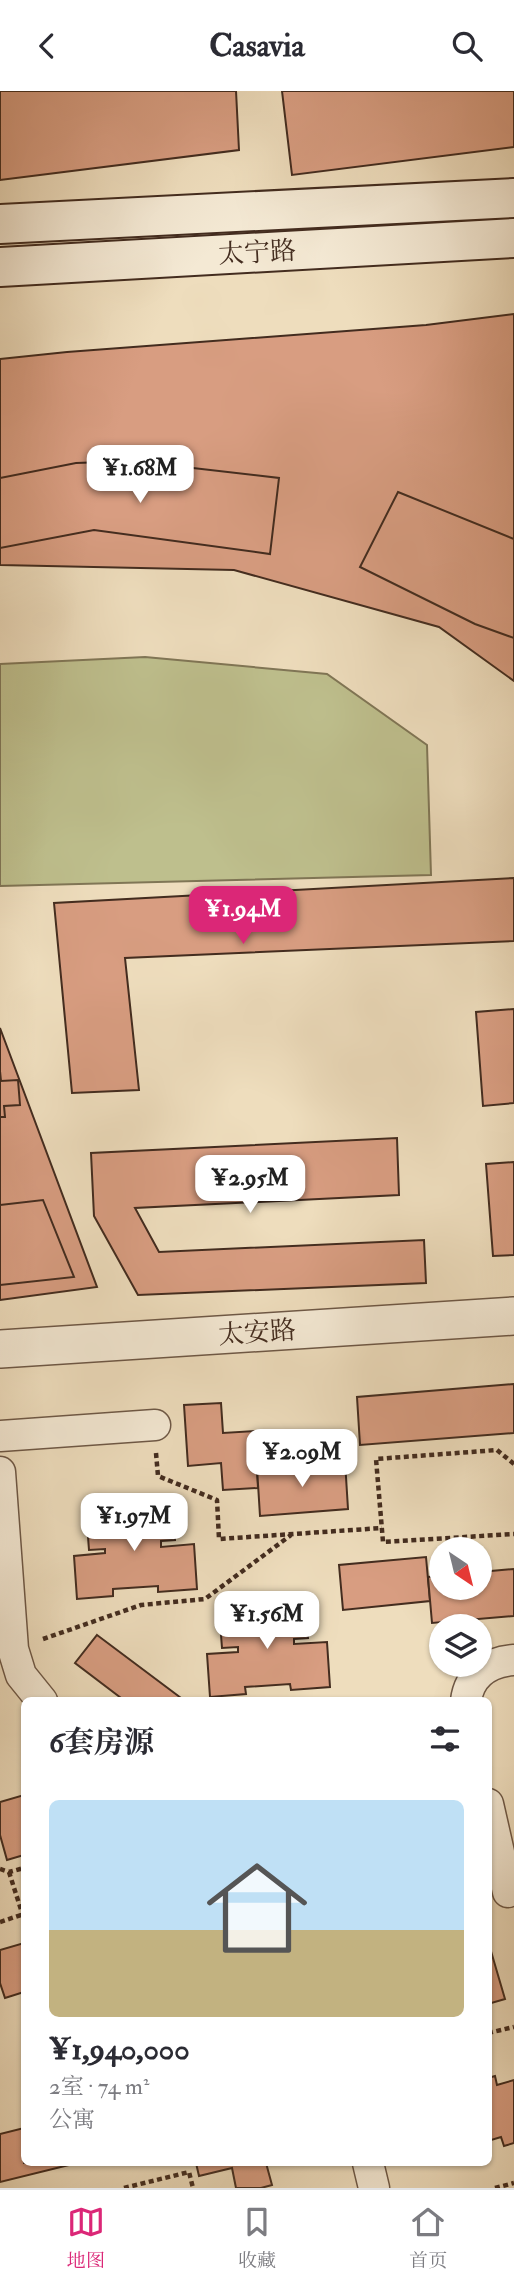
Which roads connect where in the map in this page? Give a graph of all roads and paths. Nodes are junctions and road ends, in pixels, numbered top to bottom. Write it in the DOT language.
graph roads {
  1 [pos="514,198"];
  2 [pos="0,225"];
  3 [pos="514,238"];
  4 [pos="0,267"];
  5 [pos="514,1316"];
  6 [pos="0,1349"];
  7 [pos="155,1425"];
  8 [pos="0,1436"];
  9 [pos="514,1464"];
  10 [pos="0,1472"];
  11 [pos="382,1528"];
  12 [pos="292,1534"];
  13 [pos="514,1534"];
  14 [pos="514,1660"];
  15 [pos="11,1668"];
  16 [pos="39,1697"];
  17 [pos="467,1697"];
  18 [pos="492,1827"];
  19 [pos="0,1869"];
  20 [pos="21,1869"];
  21 [pos="9,1873"];
  22 [pos="503,1892"];
  23 [pos="21,1907"];
  24 [pos="21,1916"];
  25 [pos="0,1922"];
  26 [pos="514,2027"];
  27 [pos="492,2032"];
  28 [pos="369,2166"];
  29 [pos="514,2183"];
  30 [pos="124,2188"];
  31 [pos="193,2188"];
  32 [pos="373,2188"];
  33 [pos="495,2188"];
  1 -- 2 [label="main road, 太宁路"];
  3 -- 4 [label="main road, 太宁路"];
  5 -- 6 [label="street, 太安路"];
  7 -- 8 [label="street"];
  7 -- 12 [label="path"];
  9 -- 11 [label="path"];
  10 -- 15 [label="street"];
  11 -- 12 [label="path"];
  11 -- 13 [label="path"];
  12 -- 15 [label="path"];
  14 -- 17 [label="street"];
  15 -- 16 [label="street"];
  18 -- 22 [label="street"];
  19 -- 21 [label="path"];
  20 -- 21 [label="path"];
  21 -- 23 [label="path"];
  24 -- 25 [label="path"];
  26 -- 27 [label="path"];
  28 -- 32 [label="street"];
  29 -- 33 [label="path"];
  30 -- 31 [label="path"];
}
